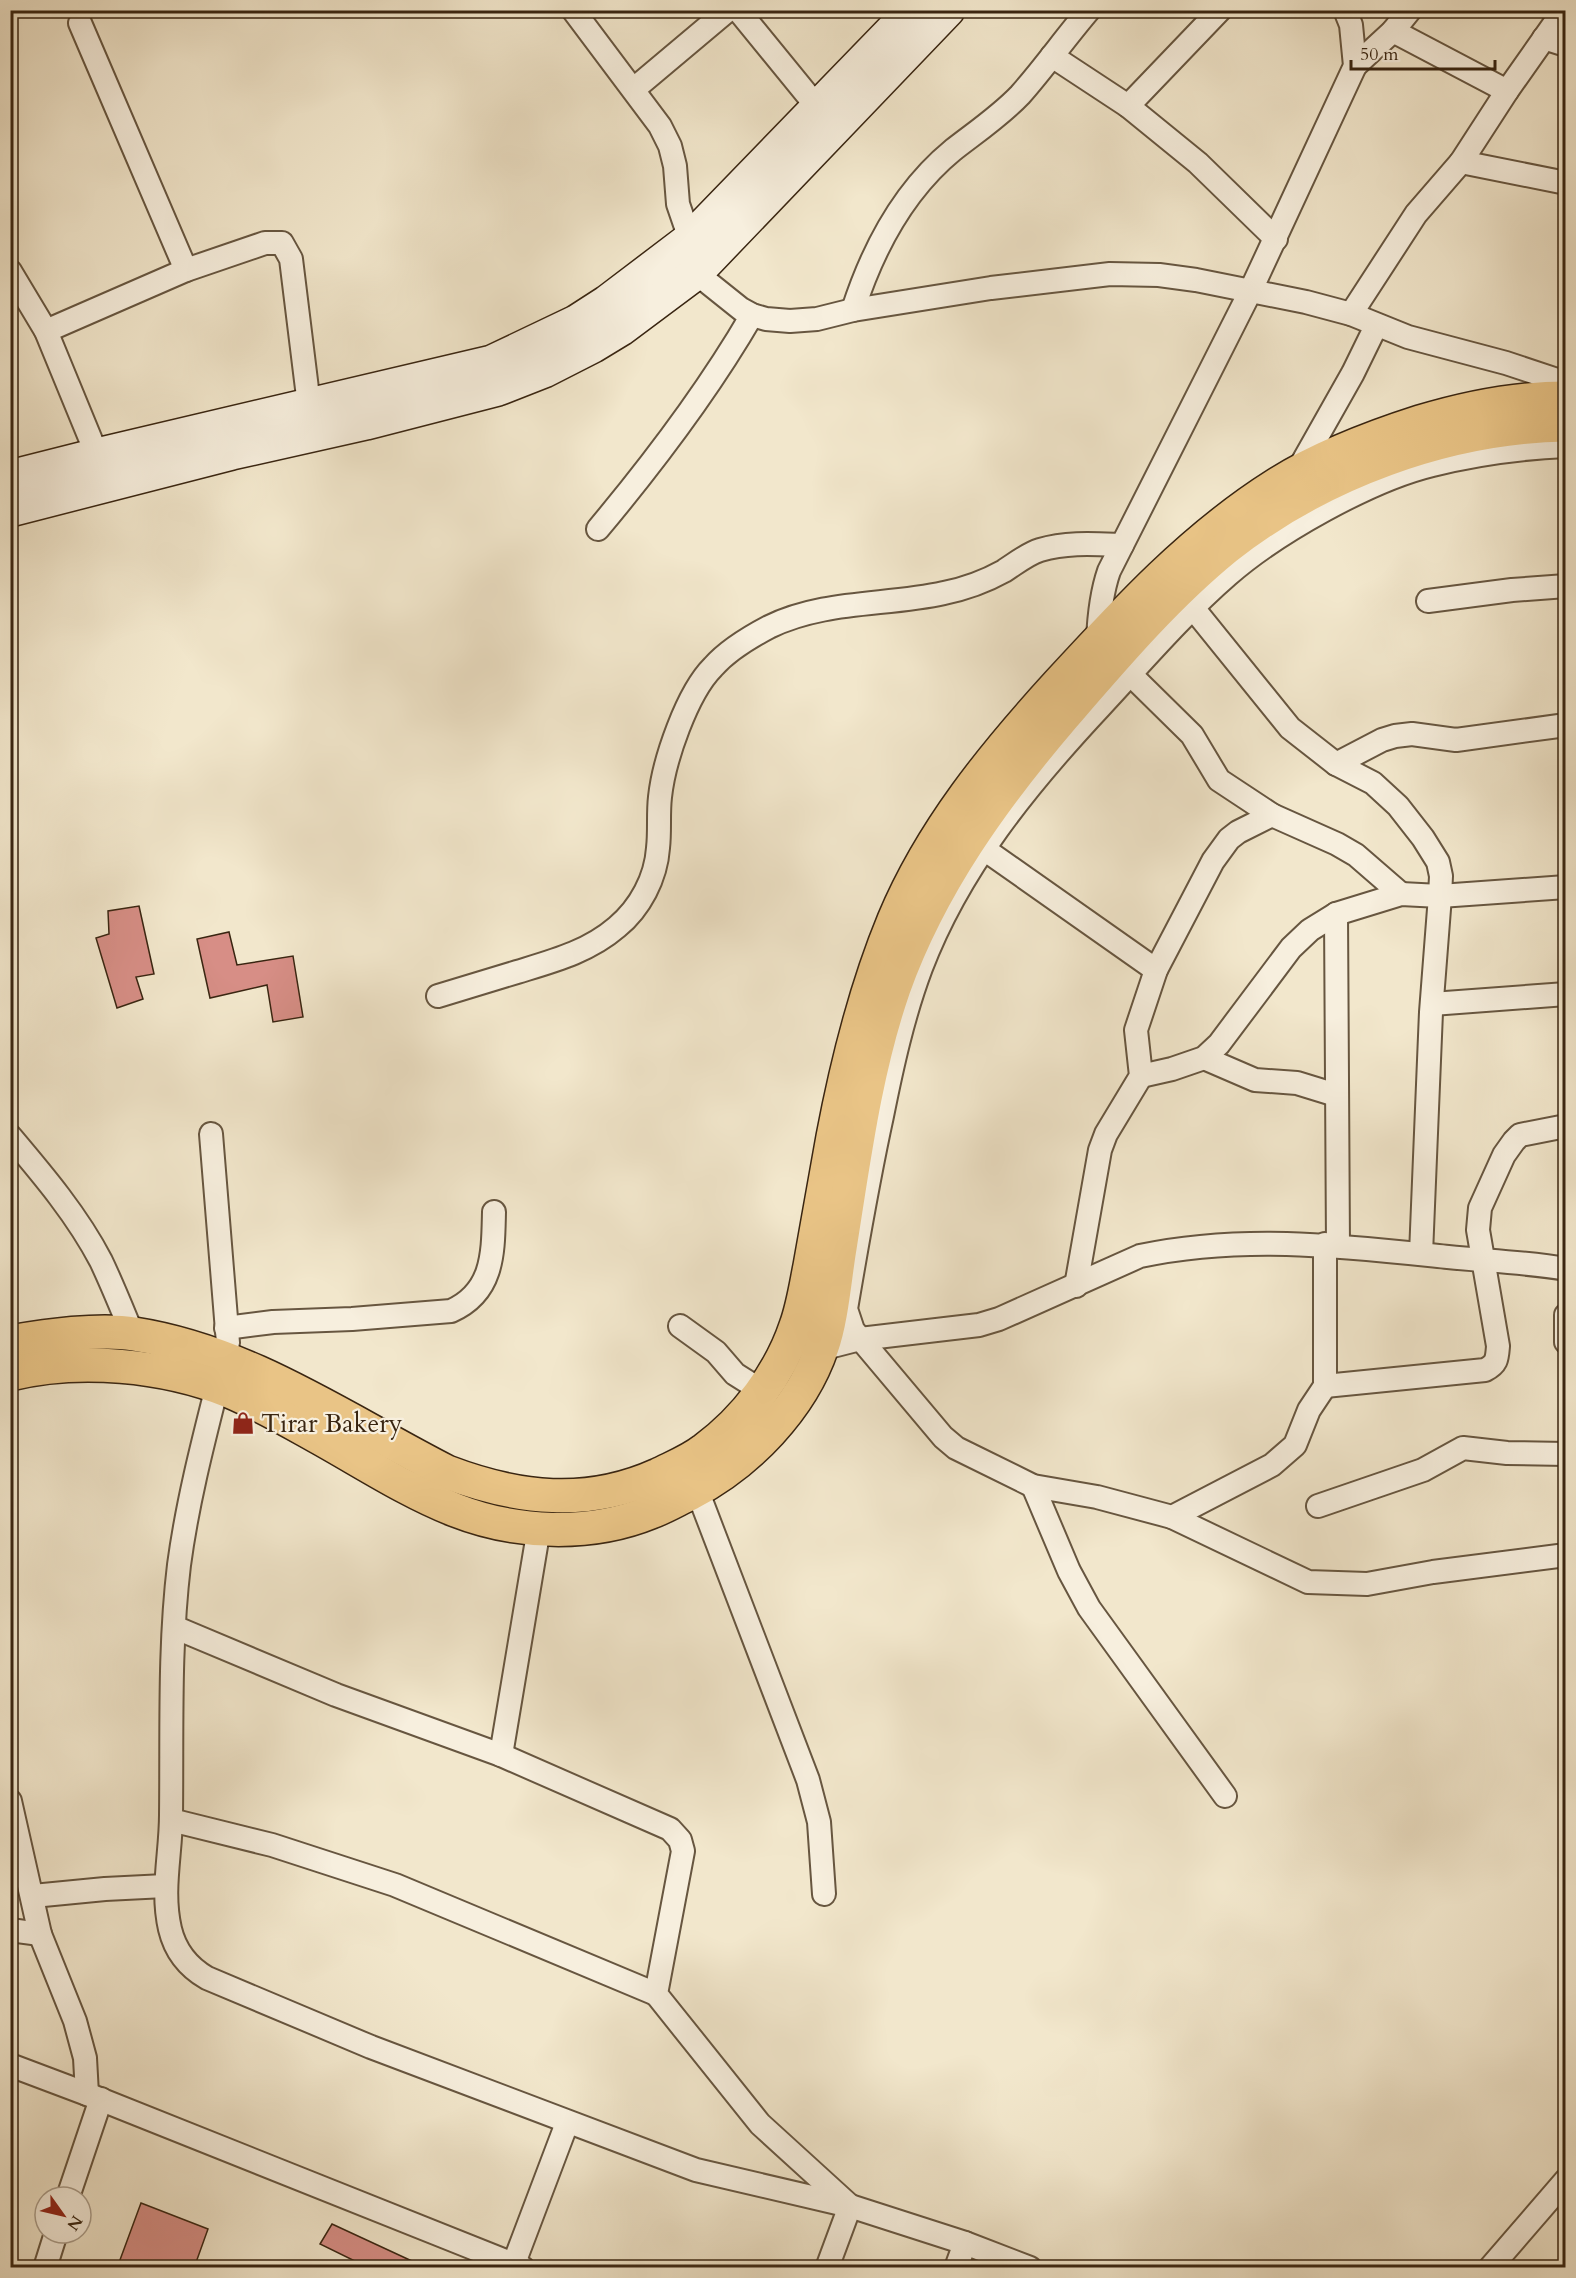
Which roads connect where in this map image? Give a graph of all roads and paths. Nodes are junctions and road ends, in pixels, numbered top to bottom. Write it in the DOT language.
graph roads {
  1 [pos="573,10"];
  2 [pos="728,10"];
  3 [pos="738,10"];
  4 [pos="912,10"];
  5 [pos="948,10"];
  6 [pos="1089,10"];
  7 [pos="1220,10"];
  8 [pos="1345,10"];
  9 [pos="1410,10"];
  10 [pos="1564,10"];
  11 [pos="80,23"];
  12 [pos="1393,31"];
  13 [pos="1544,38"];
  14 [pos="1566,45"];
  15 [pos="1052,56"];
  16 [pos="1355,66"];
  17 [pos="634,89"];
  18 [pos="1508,91"];
  19 [pos="1128,106"];
  20 [pos="818,108"];
  21 [pos="1461,162"];
  22 [pos="1566,183"];
  23 [pos="690,238"];
  24 [pos="1275,238"];
  25 [pos="186,270"];
  26 [pos="10,271"];
  27 [pos="696,273"];
  28 [pos="1250,292"];
  29 [pos="853,310"];
  30 [pos="1351,314"];
  31 [pos="752,315"];
  32 [pos="1376,326"];
  33 [pos="46,331"];
  34 [pos="495,376"];
  35 [pos="1566,383"];
  36 [pos="1566,398"];
  37 [pos="309,405"];
  38 [pos="1566,425"];
  39 [pos="1566,446"];
  40 [pos="97,455"];
  41 [pos="1296,474"];
  42 [pos="10,477"];
  43 [pos="10,510"];
  44 [pos="597,529"];
  45 [pos="1122,545"];
  46 [pos="1566,586"];
  47 [pos="1428,601"];
  48 [pos="1192,608"];
  49 [pos="1114,657"];
  50 [pos="1040,724"];
  51 [pos="1566,725"];
  52 [pos="1336,764"];
  53 [pos="1272,815"];
  54 [pos="984,849"];
  55 [pos="1566,887"];
  56 [pos="1401,894"];
  57 [pos="1440,896"];
  58 [pos="1336,914"];
  59 [pos="1156,970"];
  60 [pos="1566,994"];
  61 [pos="438,996"];
  62 [pos="1432,1004"];
  63 [pos="1204,1058"];
  64 [pos="1141,1076"];
  65 [pos="1336,1095"];
  66 [pos="1566,1126"];
  67 [pos="211,1134"];
  68 [pos="10,1136"];
  69 [pos="494,1212"];
  70 [pos="1331,1245"];
  71 [pos="1421,1254"];
  72 [pos="1483,1261"];
  73 [pos="1566,1269"];
  74 [pos="1076,1286"];
  75 [pos="846,1309"];
  76 [pos="1566,1315"];
  77 [pos="680,1326"];
  78 [pos="99,1333"];
  79 [pos="132,1333"];
  80 [pos="860,1339"];
  81 [pos="10,1342"];
  82 [pos="1566,1342"];
  83 [pos="823,1345"];
  84 [pos="224,1358"];
  85 [pos="101,1367"];
  86 [pos="10,1374"];
  87 [pos="1325,1386"];
  88 [pos="757,1398"];
  89 [pos="779,1422"];
  90 [pos="1566,1454"];
  91 [pos="1033,1486"];
  92 [pos="697,1490"];
  93 [pos="1318,1506"];
  94 [pos="1172,1517"];
  95 [pos="539,1528"];
  96 [pos="1566,1555"];
  97 [pos="174,1627"];
  98 [pos="501,1755"];
  99 [pos="1225,1796"];
  100 [pos="10,1801"];
  101 [pos="171,1820"];
  102 [pos="165,1886"];
  103 [pos="824,1894"];
  104 [pos="33,1896"];
  105 [pos="10,1930"];
  106 [pos="40,1935"];
  107 [pos="656,1994"];
  108 [pos="10,2065"];
  109 [pos="94,2096"];
  110 [pos="567,2123"];
  111 [pos="1566,2180"];
  112 [pos="71,2185"];
  113 [pos="850,2205"];
  114 [pos="965,2243"];
  115 [pos="52,2245"];
  116 [pos="518,2265"];
  117 [pos="45,2268"];
  118 [pos="827,2268"];
  119 [pos="956,2268"];
  120 [pos="1030,2268"];
  121 [pos="1490,2268"];
  1 -- 17 [label="street"];
  2 -- 17 [label="street"];
  3 -- 20 [label="street"];
  4 -- 20 [label="main road"];
  5 -- 27 [label="main road"];
  6 -- 15 [label="street"];
  7 -- 19 [label="street"];
  8 -- 16 [label="street"];
  9 -- 12 [label="street"];
  10 -- 13 [label="street"];
  11 -- 25 [label="street"];
  12 -- 16 [label="street"];
  12 -- 18 [label="street"];
  13 -- 14 [label="street"];
  13 -- 18 [label="street"];
  15 -- 19 [label="street"];
  15 -- 29 [label="street"];
  16 -- 24 [label="street"];
  17 -- 23 [label="street"];
  18 -- 21 [label="street"];
  19 -- 24 [label="street"];
  20 -- 23 [label="main road"];
  21 -- 22 [label="street"];
  21 -- 30 [label="street"];
  23 -- 34 [label="main road"];
  24 -- 28 [label="street"];
  25 -- 33 [label="street"];
  25 -- 37 [label="street"];
  26 -- 33 [label="street"];
  27 -- 31 [label="street"];
  27 -- 34 [label="main road"];
  28 -- 29 [label="street"];
  28 -- 30 [label="street"];
  28 -- 45 [label="street"];
  29 -- 31 [label="street"];
  30 -- 32 [label="street"];
  31 -- 44 [label="street"];
  32 -- 35 [label="street"];
  32 -- 41 [label="street"];
  33 -- 40 [label="street"];
  34 -- 37 [label="main road"];
  34 -- 43 [label="main road"];
  36 -- 41 [label="main road"];
  37 -- 40 [label="main road"];
  38 -- 49 [label="main road"];
  39 -- 48 [label="street"];
  40 -- 42 [label="main road"];
  41 -- 49 [label="main road"];
  45 -- 49 [label="street"];
  45 -- 61 [label="street"];
  46 -- 47 [label="street"];
  48 -- 49 [label="street"];
  48 -- 52 [label="street"];
  49 -- 50 [label="main road"];
  49 -- 53 [label="street"];
  49 -- 54 [label="street"];
  50 -- 83 [label="main road"];
  50 -- 88 [label="main road"];
  51 -- 52 [label="street"];
  52 -- 57 [label="street"];
  53 -- 56 [label="street"];
  53 -- 59 [label="street"];
  54 -- 59 [label="street"];
  54 -- 75 [label="street"];
  55 -- 57 [label="street"];
  56 -- 57 [label="street"];
  56 -- 58 [label="street"];
  57 -- 62 [label="street"];
  58 -- 63 [label="street"];
  58 -- 65 [label="street"];
  59 -- 64 [label="street"];
  60 -- 62 [label="street"];
  62 -- 71 [label="street"];
  63 -- 64 [label="street"];
  63 -- 65 [label="street"];
  64 -- 74 [label="street"];
  65 -- 70 [label="street"];
  66 -- 72 [label="street"];
  67 -- 84 [label="street"];
  68 -- 79 [label="street"];
  69 -- 84 [label="street"];
  70 -- 71 [label="street"];
  70 -- 74 [label="street"];
  70 -- 87 [label="street"];
  71 -- 72 [label="street"];
  72 -- 73 [label="street"];
  72 -- 87 [label="street"];
  74 -- 80 [label="street"];
  75 -- 80 [label="street"];
  75 -- 83 [label="street"];
  76 -- 82 [label="street"];
  77 -- 88 [label="street"];
  78 -- 79 [label="main road"];
  78 -- 81 [label="main road"];
  78 -- 85 [label="main road"];
  79 -- 84 [label="main road"];
  80 -- 83 [label="street"];
  80 -- 91 [label="street"];
  83 -- 89 [label="main road"];
  84 -- 85 [label="main road"];
  84 -- 88 [label="main road"];
  84 -- 95 [label="main road"];
  84 -- 97 [label="street"];
  85 -- 86 [label="main road"];
  87 -- 94 [label="street"];
  88 -- 89 [label="main road"];
  89 -- 92 [label="main road"];
  90 -- 93 [label="street"];
  91 -- 94 [label="street"];
  91 -- 99 [label="street"];
  92 -- 95 [label="main road"];
  92 -- 103 [label="street"];
  94 -- 96 [label="street"];
  95 -- 98 [label="street"];
  97 -- 98 [label="street"];
  97 -- 101 [label="street"];
  98 -- 107 [label="street"];
  100 -- 104 [label="street"];
  101 -- 102 [label="street"];
  101 -- 107 [label="street"];
  102 -- 104 [label="street"];
  102 -- 110 [label="street"];
  104 -- 106 [label="street"];
  105 -- 106 [label="street"];
  106 -- 109 [label="street"];
  107 -- 113 [label="street"];
  108 -- 109 [label="street"];
  109 -- 112 [label="street"];
  109 -- 116 [label="street"];
  110 -- 113 [label="street"];
  110 -- 116 [label="street"];
  111 -- 121 [label="street"];
  113 -- 114 [label="street"];
  113 -- 118 [label="street"];
  114 -- 119 [label="street"];
  114 -- 120 [label="street"];
  115 -- 117 [label="street"];
}
